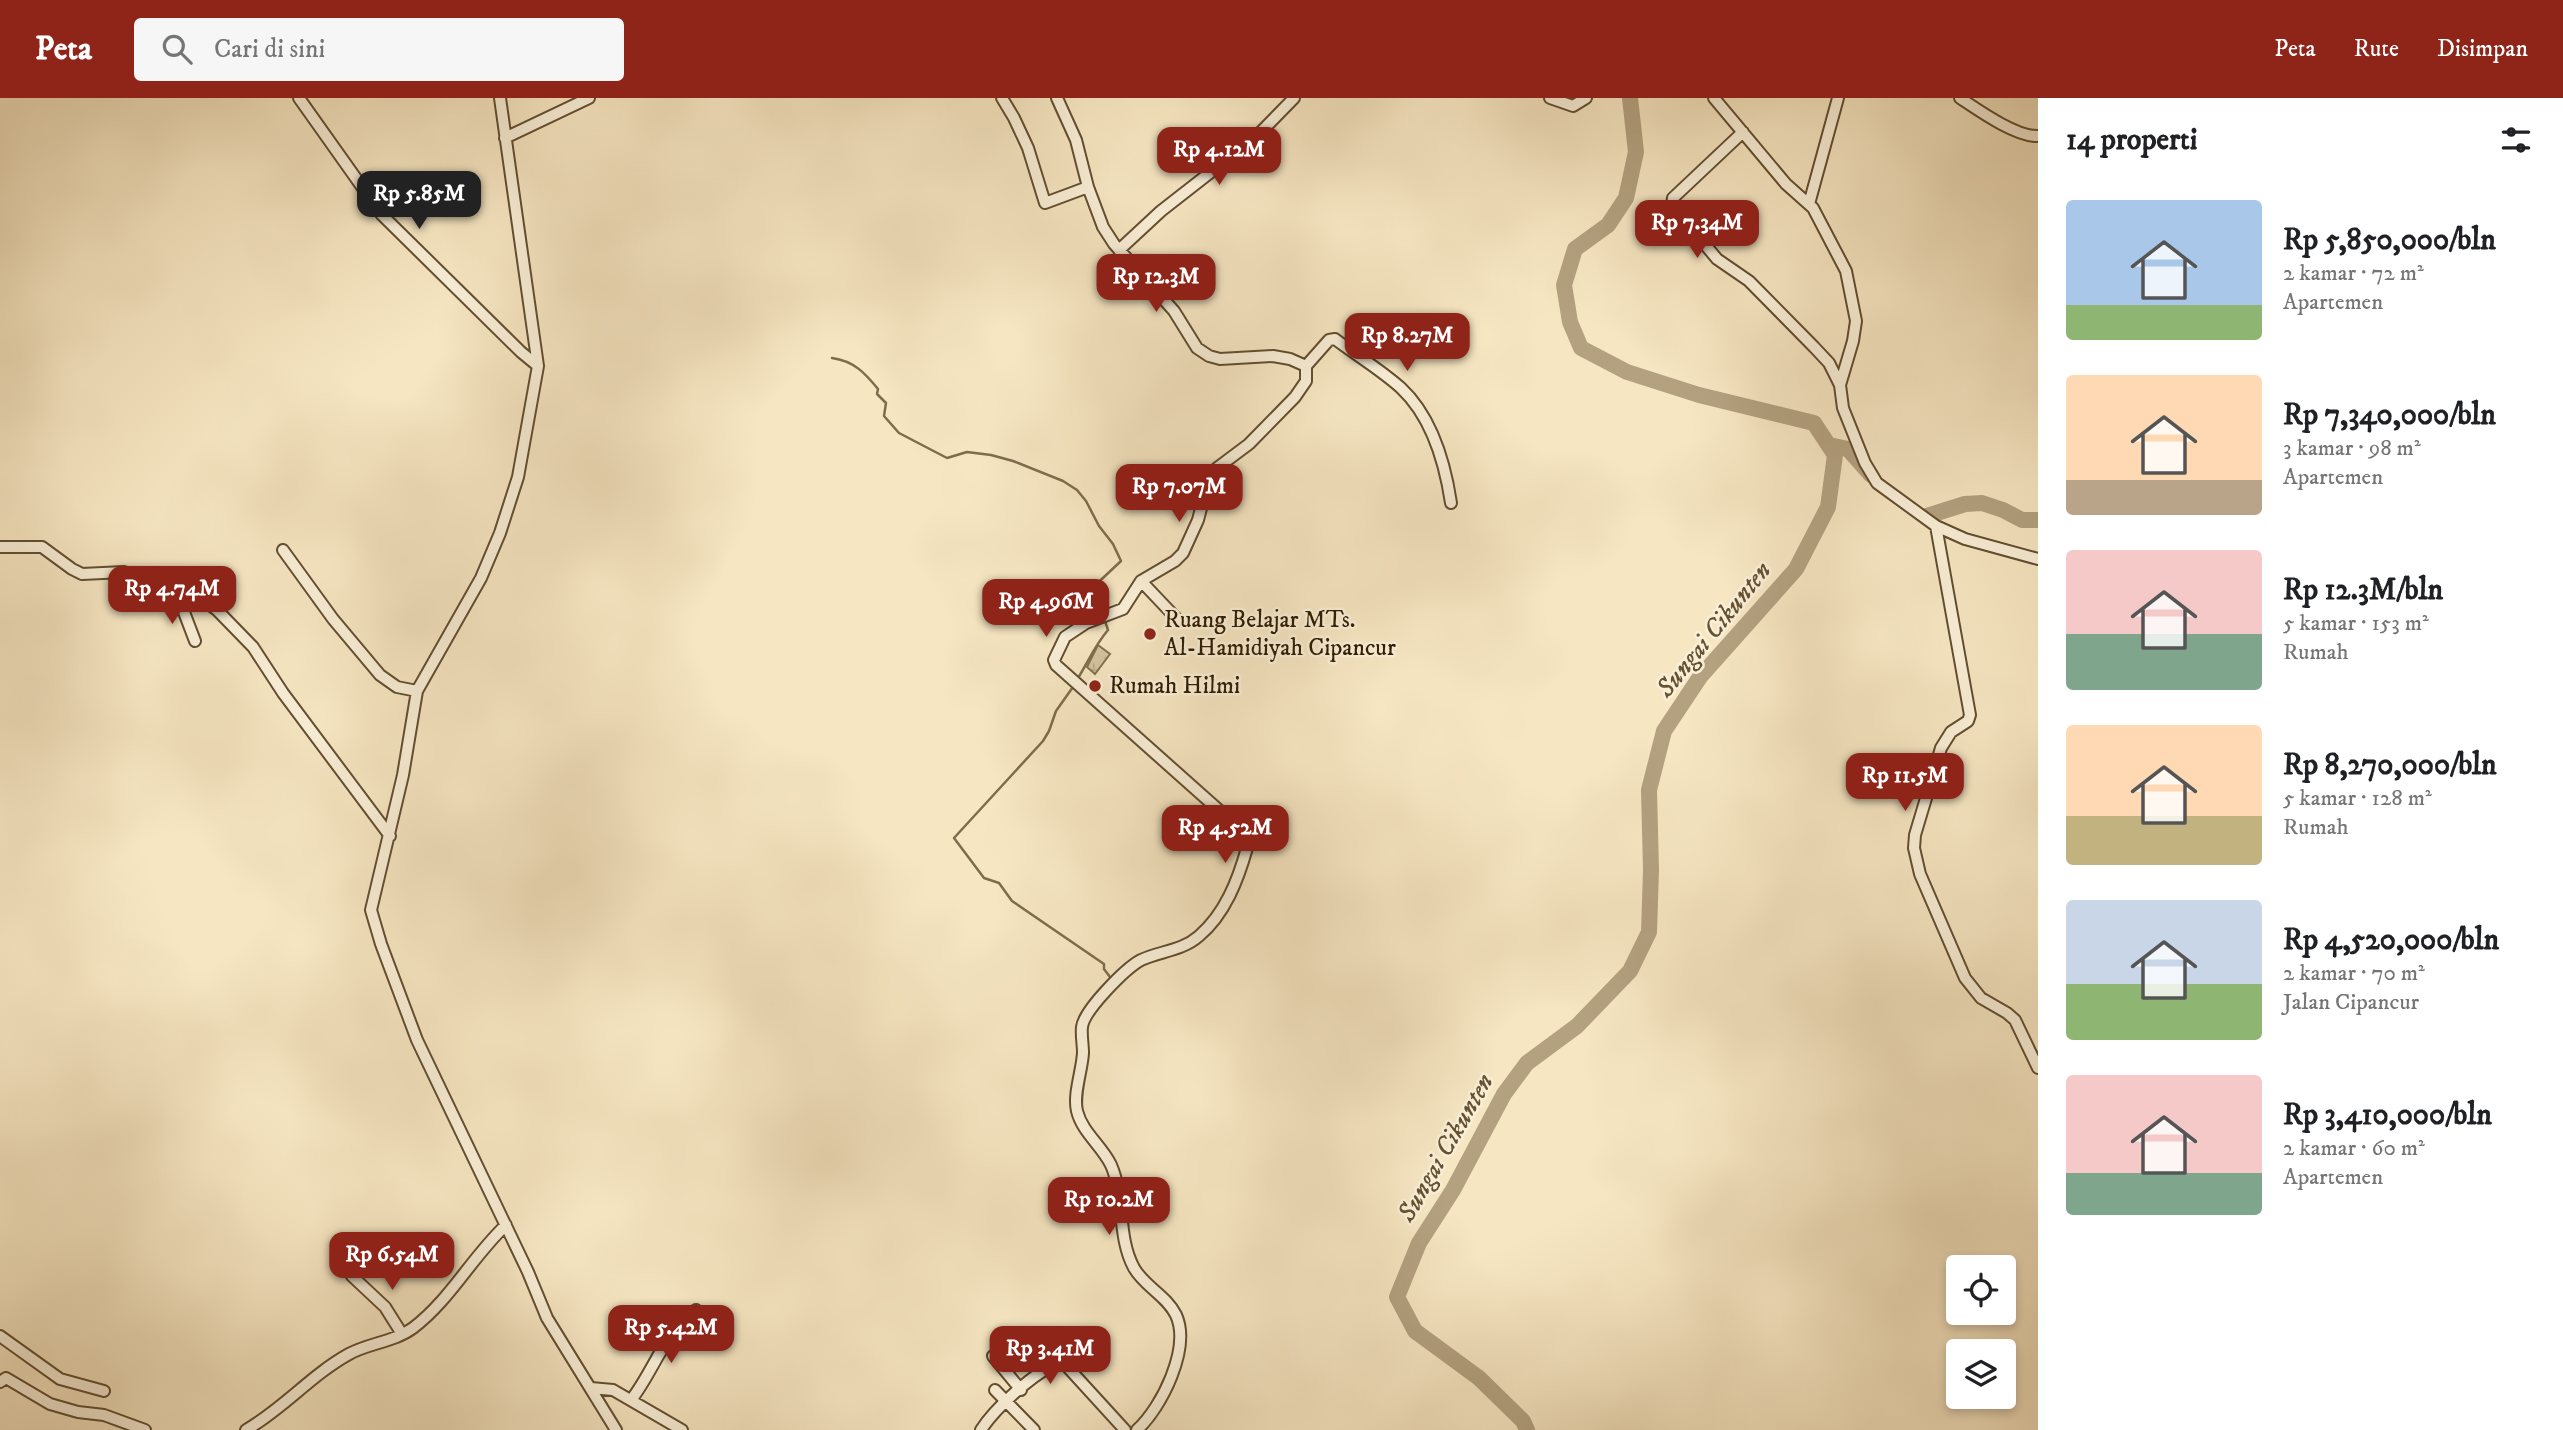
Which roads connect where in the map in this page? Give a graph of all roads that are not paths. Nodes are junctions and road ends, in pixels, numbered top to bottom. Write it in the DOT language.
graph roads {
  1 [pos="299,98"];
  2 [pos="500,98"];
  3 [pos="589,98"];
  4 [pos="1002,98"];
  5 [pos="1058,98"];
  6 [pos="1294,98"];
  7 [pos="1550,98"];
  8 [pos="1586,98"];
  9 [pos="1714,98"];
  10 [pos="1838,98"];
  11 [pos="1960,98"];
  12 [pos="1743,132"];
  13 [pos="2038,136"];
  14 [pos="505,138"];
  15 [pos="1088,187"];
  16 [pos="1809,204"];
  17 [pos="1119,250"];
  18 [pos="538,366"];
  19 [pos="1306,366"];
  20 [pos="1840,385"];
  21 [pos="1451,502"];
  22 [pos="1936,526"];
  23 [pos="0,547"];
  24 [pos="283,550"];
  25 [pos="2038,559"];
  26 [pos="1141,580"];
  27 [pos="179,599"];
  28 [pos="1178,620"];
  29 [pos="195,641"];
  30 [pos="417,691"];
  31 [pos="390,836"];
  32 [pos="2038,1068"];
  33 [pos="506,1225"];
  34 [pos="352,1276"];
  35 [pos="696,1310"];
  36 [pos="402,1334"];
  37 [pos="0,1336"];
  38 [pos="1078,1352"];
  39 [pos="993,1356"];
  40 [pos="1062,1361"];
  41 [pos="0,1382"];
  42 [pos="591,1388"];
  43 [pos="995,1390"];
  44 [pos="1021,1390"];
  45 [pos="104,1391"];
  46 [pos="631,1400"];
  47 [pos="1006,1403"];
  48 [pos="145,1430"];
  49 [pos="246,1430"];
  50 [pos="616,1430"];
  51 [pos="682,1430"];
  52 [pos="981,1430"];
  53 [pos="1034,1430"];
  54 [pos="1125,1430"];
  55 [pos="1137,1430"];
  1 -- 18 [label="street"];
  2 -- 14 [label="street"];
  3 -- 14 [label="street"];
  4 -- 15 [label="street"];
  5 -- 15 [label="street"];
  6 -- 17 [label="street"];
  7 -- 8 [label="street"];
  9 -- 12 [label="street"];
  10 -- 16 [label="street"];
  11 -- 13 [label="street"];
  12 -- 16 [label="street"];
  12 -- 20 [label="street"];
  14 -- 18 [label="street"];
  15 -- 17 [label="street"];
  16 -- 20 [label="street"];
  17 -- 19 [label="street"];
  18 -- 30 [label="street"];
  19 -- 21 [label="street"];
  19 -- 26 [label="street"];
  20 -- 22 [label="street"];
  22 -- 25 [label="street"];
  22 -- 32 [label="street"];
  23 -- 27 [label="street"];
  24 -- 30 [label="street"];
  26 -- 28 [label="street"];
  26 -- 55 [label="street"];
  27 -- 29 [label="street"];
  27 -- 31 [label="street"];
  30 -- 31 [label="street"];
  31 -- 33 [label="street"];
  33 -- 36 [label="street"];
  33 -- 42 [label="street"];
  34 -- 36 [label="street"];
  35 -- 46 [label="street"];
  36 -- 49 [label="street"];
  37 -- 45 [label="street"];
  38 -- 40 [label="street"];
  39 -- 44 [label="street"];
  40 -- 44 [label="street"];
  40 -- 54 [label="street"];
  41 -- 48 [label="street"];
  42 -- 46 [label="street"];
  42 -- 50 [label="street"];
  43 -- 47 [label="street"];
  44 -- 47 [label="street"];
  46 -- 51 [label="street"];
  47 -- 52 [label="street"];
  47 -- 53 [label="street"];
}
